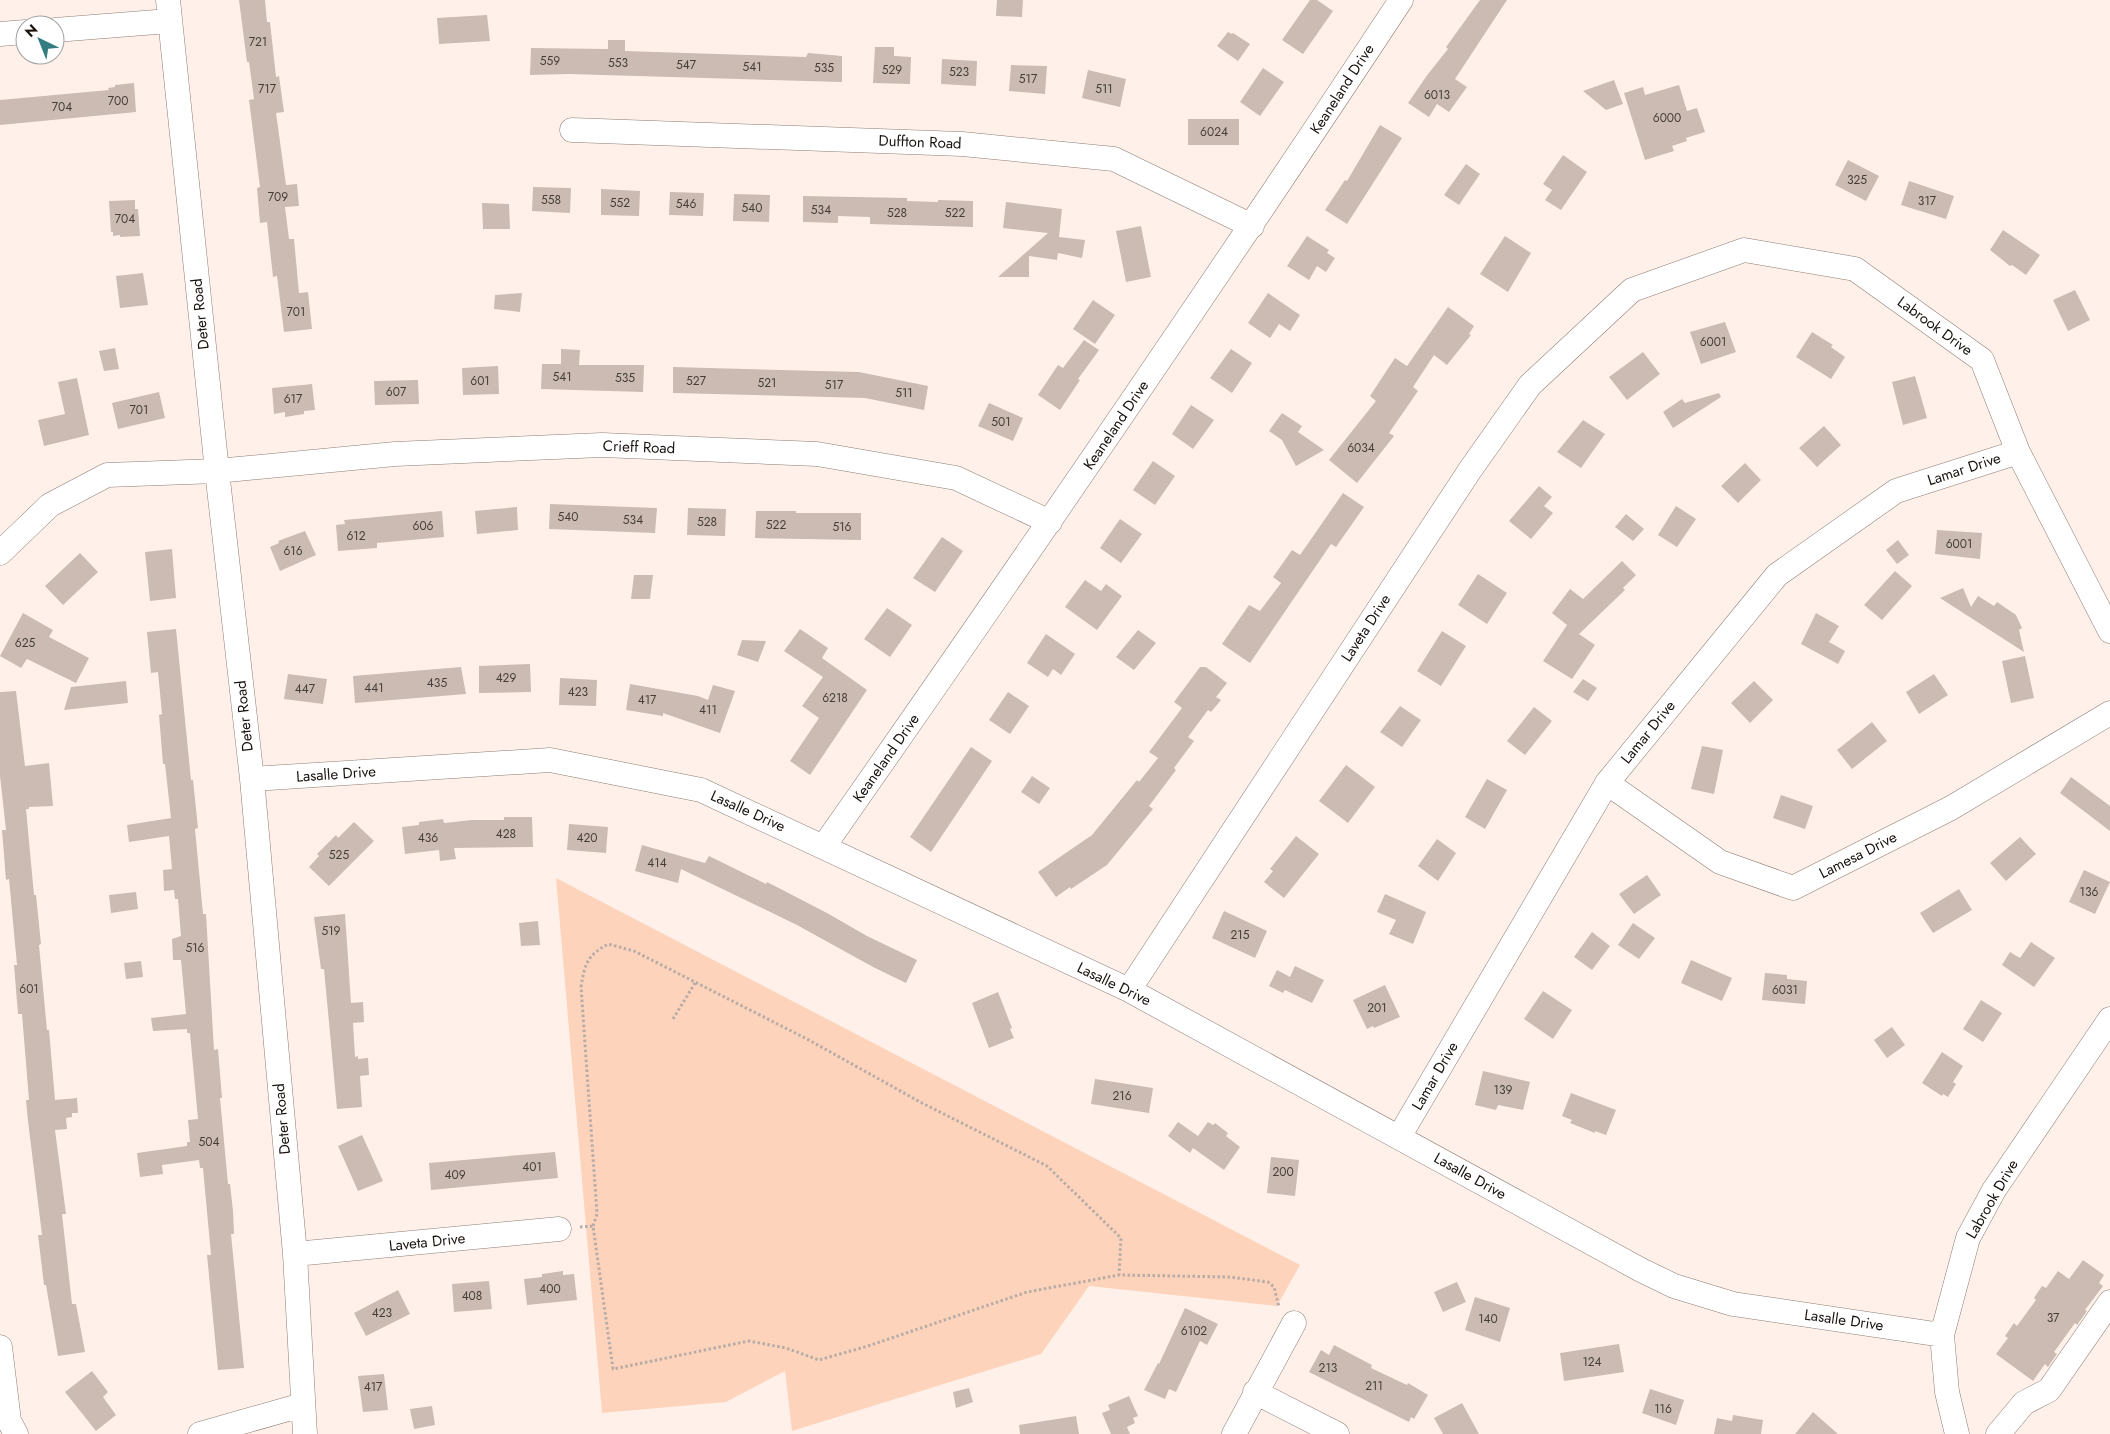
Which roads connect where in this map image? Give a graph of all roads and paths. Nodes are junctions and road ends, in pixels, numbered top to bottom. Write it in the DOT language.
graph roads {
  1 [pos="1401,0"];
  2 [pos="169,10"];
  3 [pos="65,28"];
  4 [pos="15,33"];
  5 [pos="0,34"];
  6 [pos="572,130"];
  7 [pos="1252,226"];
  8 [pos="1632,290"];
  9 [pos="2018,452"];
  10 [pos="217,471"];
  11 [pos="1050,522"];
  12 [pos="0,554"];
  13 [pos="2110,631"];
  14 [pos="2110,713"];
  15 [pos="252,779"];
  16 [pos="1607,782"];
  17 [pos="824,846"];
  18 [pos="696,983"];
  19 [pos="1129,990"];
  20 [pos="674,1019"];
  21 [pos="2110,1019"];
  22 [pos="1399,1137"];
  23 [pos="593,1226"];
  24 [pos="559,1229"];
  25 [pos="294,1254"];
  26 [pos="1119,1275"];
  27 [pos="2110,1302"];
  28 [pos="1294,1323"];
  29 [pos="1942,1335"];
  30 [pos="0,1347"];
  31 [pos="1255,1392"];
  32 [pos="302,1405"];
  33 [pos="16,1434"];
  34 [pos="200,1434"];
  35 [pos="305,1434"];
  36 [pos="1234,1434"];
  37 [pos="1336,1434"];
  38 [pos="1957,1434"];
  39 [pos="1998,1434"];
  1 -- 7 [label="street, Keaneland Drive"];
  2 -- 3 [label="street"];
  2 -- 10 [label="street, Deter Road"];
  4 -- 5 [label="street"];
  6 -- 7 [label="street, Duffton Road"];
  7 -- 11 [label="street, Keaneland Drive"];
  8 -- 9 [label="street, Labrook Drive"];
  8 -- 19 [label="street, Laveta Drive"];
  9 -- 13 [label="street, Labrook Drive"];
  9 -- 16 [label="street, Lamar Drive"];
  10 -- 11 [label="street, Crieff Road"];
  10 -- 12 [label="street, Crieff Road"];
  10 -- 15 [label="street, Deter Road"];
  11 -- 17 [label="street, Keaneland Drive"];
  14 -- 16 [label="street, Lamesa Drive"];
  15 -- 17 [label="street, Lasalle Drive"];
  15 -- 25 [label="street, Deter Road"];
  16 -- 22 [label="street, Lamar Drive"];
  17 -- 19 [label="street, Lasalle Drive"];
  18 -- 20 [label="path"];
  18 -- 23 [label="path"];
  18 -- 26 [label="path"];
  19 -- 22 [label="street, Lasalle Drive"];
  21 -- 29 [label="street, Labrook Drive"];
  22 -- 29 [label="street, Lasalle Drive"];
  23 -- 24 [label="path"];
  23 -- 26 [label="path"];
  24 -- 25 [label="street, Laveta Drive"];
  25 -- 32 [label="street, Deter Road"];
  26 -- 28 [label="path"];
  27 -- 39 [label="street"];
  28 -- 31 [label="street"];
  29 -- 38 [label="street, Labrook Drive"];
  30 -- 33 [label="street"];
  31 -- 36 [label="street"];
  31 -- 37 [label="street"];
  32 -- 34 [label="street"];
  32 -- 35 [label="street, Deter Road"];
}
